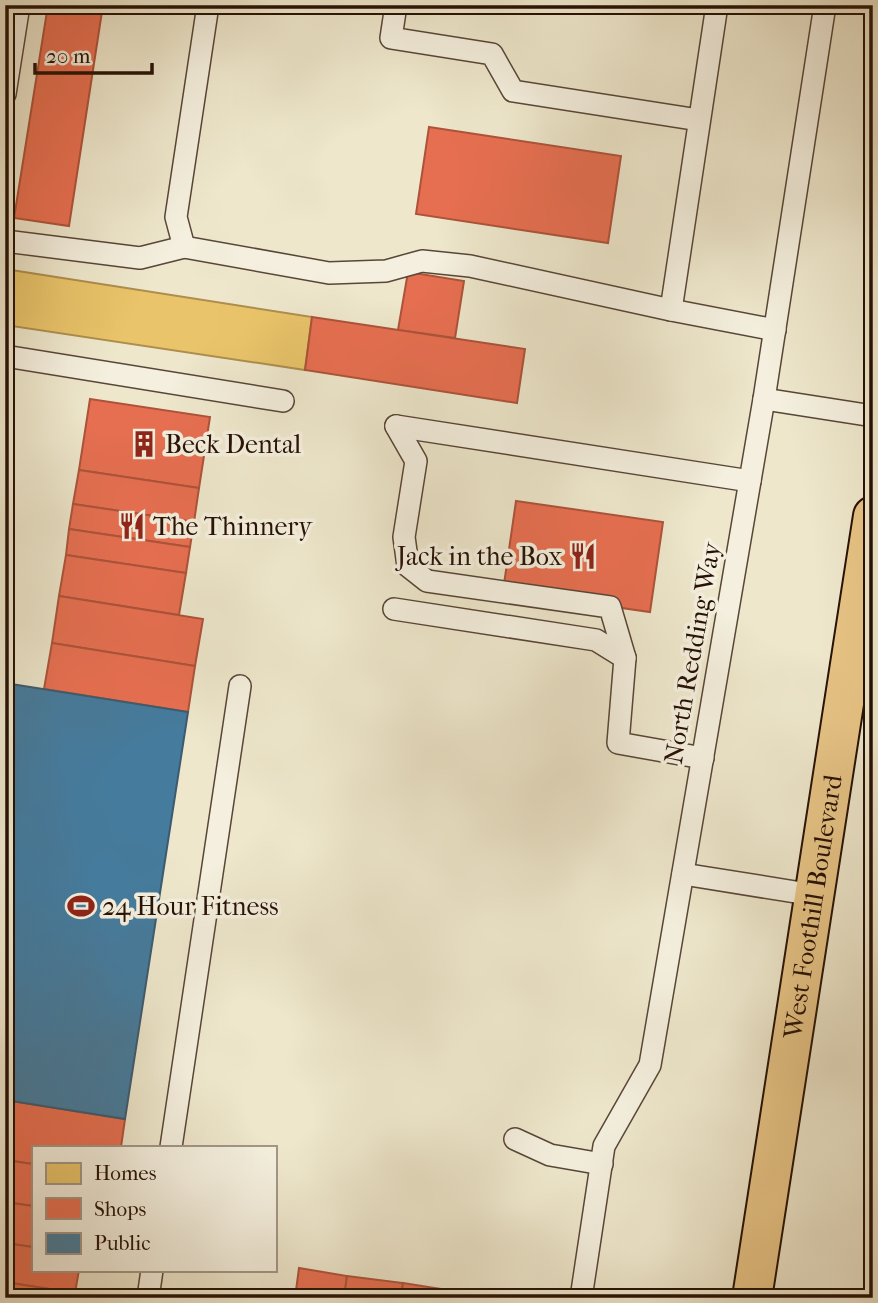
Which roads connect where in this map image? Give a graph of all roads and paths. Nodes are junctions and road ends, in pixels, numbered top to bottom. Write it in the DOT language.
graph roads {
  1 [pos="19,5"];
  2 [pos="208,5"];
  3 [pos="396,5"];
  4 [pos="717,5"];
  5 [pos="825,5"];
  6 [pos="5,94"];
  7 [pos="699,120"];
  8 [pos="5,241"];
  9 [pos="184,247"];
  10 [pos="671,310"];
  11 [pos="775,330"];
  12 [pos="5,356"];
  13 [pos="764,399"];
  14 [pos="283,401"];
  15 [pos="873,416"];
  16 [pos="750,481"];
  17 [pos="873,516"];
  18 [pos="394,609"];
  19 [pos="625,657"];
  20 [pos="240,686"];
  21 [pos="703,758"];
  22 [pos="682,874"];
  23 [pos="814,895"];
  24 [pos="516,1139"];
  25 [pos="171,1146"];
  26 [pos="602,1164"];
  27 [pos="152,1272"];
  28 [pos="148,1298"];
  29 [pos="581,1298"];
  30 [pos="752,1298"];
  1 -- 6 [label="lane"];
  2 -- 9 [label="lane"];
  3 -- 7 [label="lane"];
  4 -- 7 [label="lane"];
  5 -- 11 [label="lane, North Redding Way"];
  7 -- 10 [label="lane"];
  8 -- 9 [label="lane"];
  9 -- 10 [label="lane"];
  10 -- 11 [label="lane"];
  11 -- 13 [label="lane, North Redding Way"];
  12 -- 14 [label="lane"];
  13 -- 15 [label="lane"];
  13 -- 16 [label="lane, North Redding Way"];
  16 -- 19 [label="lane"];
  16 -- 21 [label="lane, North Redding Way"];
  17 -- 23 [label="main road, West Foothill Boulevard"];
  18 -- 19 [label="lane"];
  19 -- 21 [label="lane"];
  20 -- 25 [label="lane"];
  21 -- 22 [label="lane, North Redding Way"];
  22 -- 23 [label="lane"];
  22 -- 26 [label="lane, North Redding Way"];
  23 -- 30 [label="main road, West Foothill Boulevard"];
  24 -- 26 [label="lane"];
  26 -- 29 [label="lane, North Redding Way"];
  27 -- 28 [label="lane"];
}
